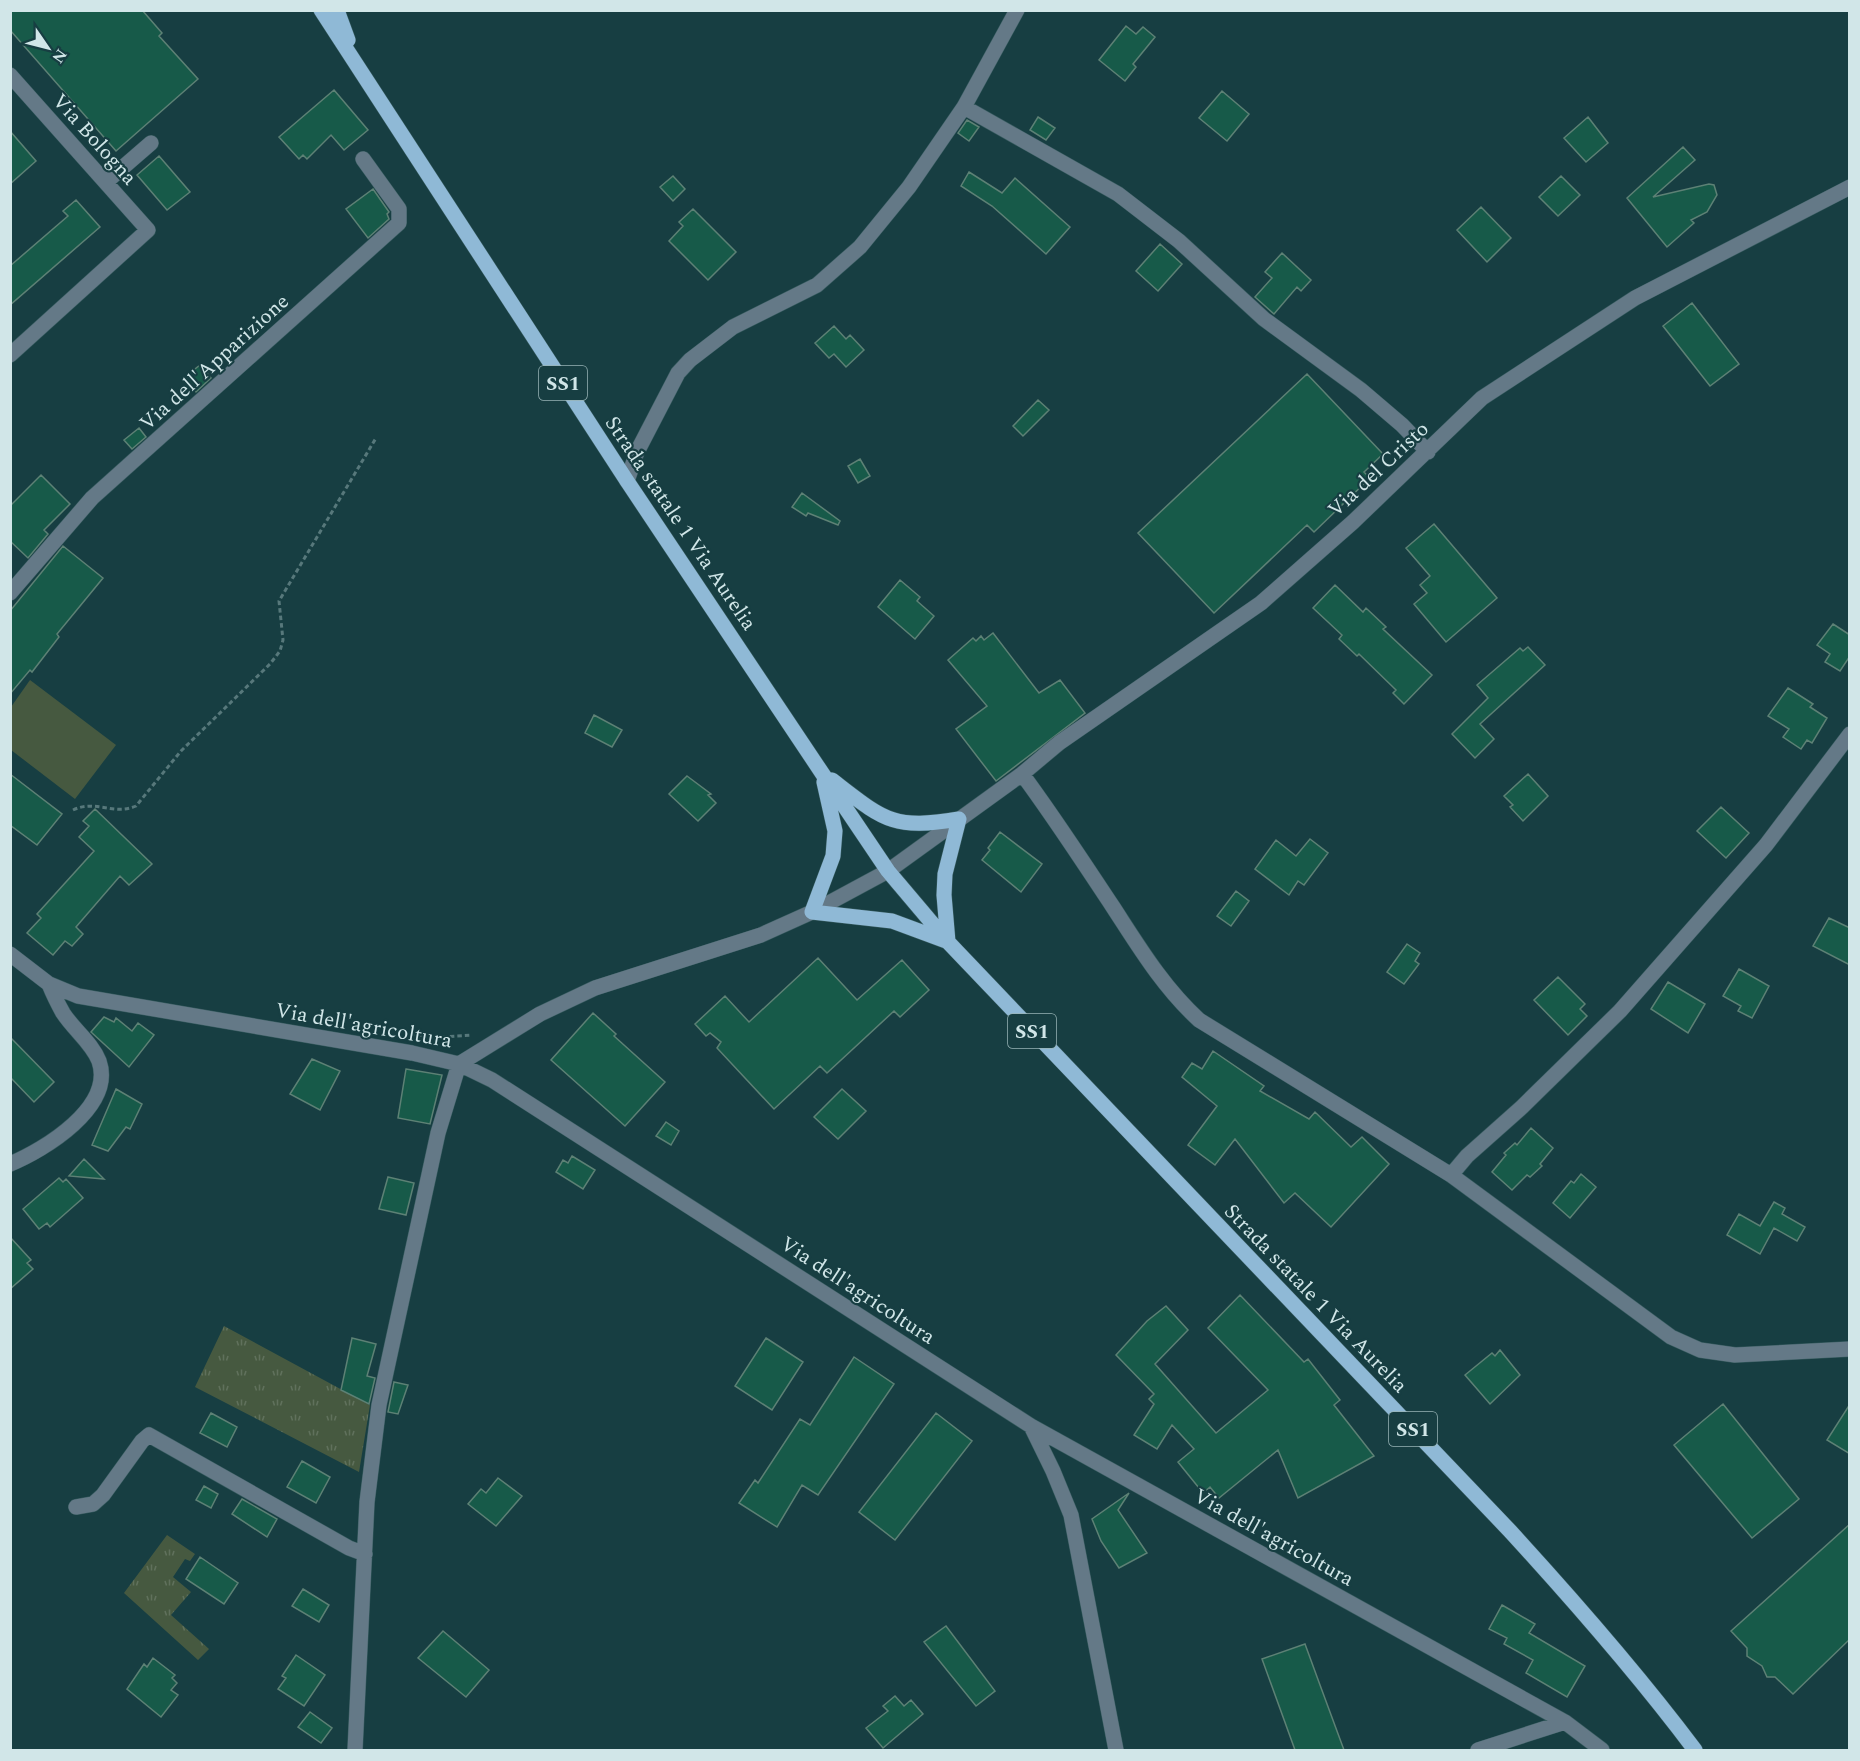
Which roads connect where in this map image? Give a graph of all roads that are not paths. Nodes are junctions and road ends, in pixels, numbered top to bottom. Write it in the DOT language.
graph roads {
  1 [pos="321,10"];
  2 [pos="337,10"];
  3 [pos="1017,10"];
  4 [pos="10,75"];
  5 [pos="369,83"];
  6 [pos="964,107"];
  7 [pos="151,143"];
  8 [pos="363,159"];
  9 [pos="105,182"];
  10 [pos="1850,187"];
  11 [pos="10,355"];
  12 [pos="1428,452"];
  13 [pos="627,481"];
  14 [pos="10,593"];
  15 [pos="1850,734"];
  16 [pos="822,773"];
  17 [pos="1022,774"];
  18 [pos="959,819"];
  19 [pos="888,871"];
  20 [pos="812,912"];
  21 [pos="948,942"];
  22 [pos="10,954"];
  23 [pos="49,984"];
  24 [pos="459,1064"];
  25 [pos="10,1164"];
  26 [pos="1451,1175"];
  27 [pos="1850,1349"];
  28 [pos="1030,1426"];
  29 [pos="76,1508"];
  30 [pos="364,1554"];
  31 [pos="1565,1722"];
  32 [pos="355,1750"];
  33 [pos="1116,1750"];
  34 [pos="1478,1750"];
  35 [pos="1602,1750"];
  36 [pos="1695,1750"];
  1 -- 5 [label="main road, SS1"];
  2 -- 5 [label="main road"];
  3 -- 6 [label="street"];
  4 -- 9 [label="street, Via Bologna"];
  5 -- 13 [label="main road, Strada statale 1 Via Aurelia / SS1"];
  6 -- 12 [label="street"];
  6 -- 13 [label="street"];
  7 -- 9 [label="street"];
  8 -- 14 [label="street, Via dell'Apparizione"];
  9 -- 11 [label="street, Via Bologna"];
  10 -- 12 [label="street, Via del Cristo"];
  12 -- 17 [label="street, Via del Cristo"];
  13 -- 16 [label="main road, Strada statale 1 Via Aurelia / SS1"];
  15 -- 26 [label="street"];
  16 -- 18 [label="main road"];
  16 -- 19 [label="main road, SS1"];
  16 -- 20 [label="main road"];
  17 -- 18 [label="street, Via del Cristo"];
  17 -- 26 [label="street"];
  18 -- 19 [label="street, Via del Cristo"];
  18 -- 21 [label="main road"];
  19 -- 20 [label="street, Via del Cristo"];
  19 -- 21 [label="main road, SS1"];
  20 -- 21 [label="main road"];
  20 -- 24 [label="street, Via del Cristo"];
  21 -- 36 [label="main road, Strada statale 1 Via Aurelia / SS1"];
  22 -- 23 [label="street"];
  23 -- 24 [label="street, Via dell'agricoltura"];
  23 -- 25 [label="street"];
  24 -- 28 [label="street, Via dell'agricoltura"];
  24 -- 30 [label="street"];
  26 -- 27 [label="street"];
  28 -- 31 [label="street, Via dell'agricoltura"];
  28 -- 33 [label="street"];
  29 -- 30 [label="street"];
  30 -- 32 [label="street"];
  31 -- 34 [label="street"];
  31 -- 35 [label="street, Via dell'agricoltura"];
}
